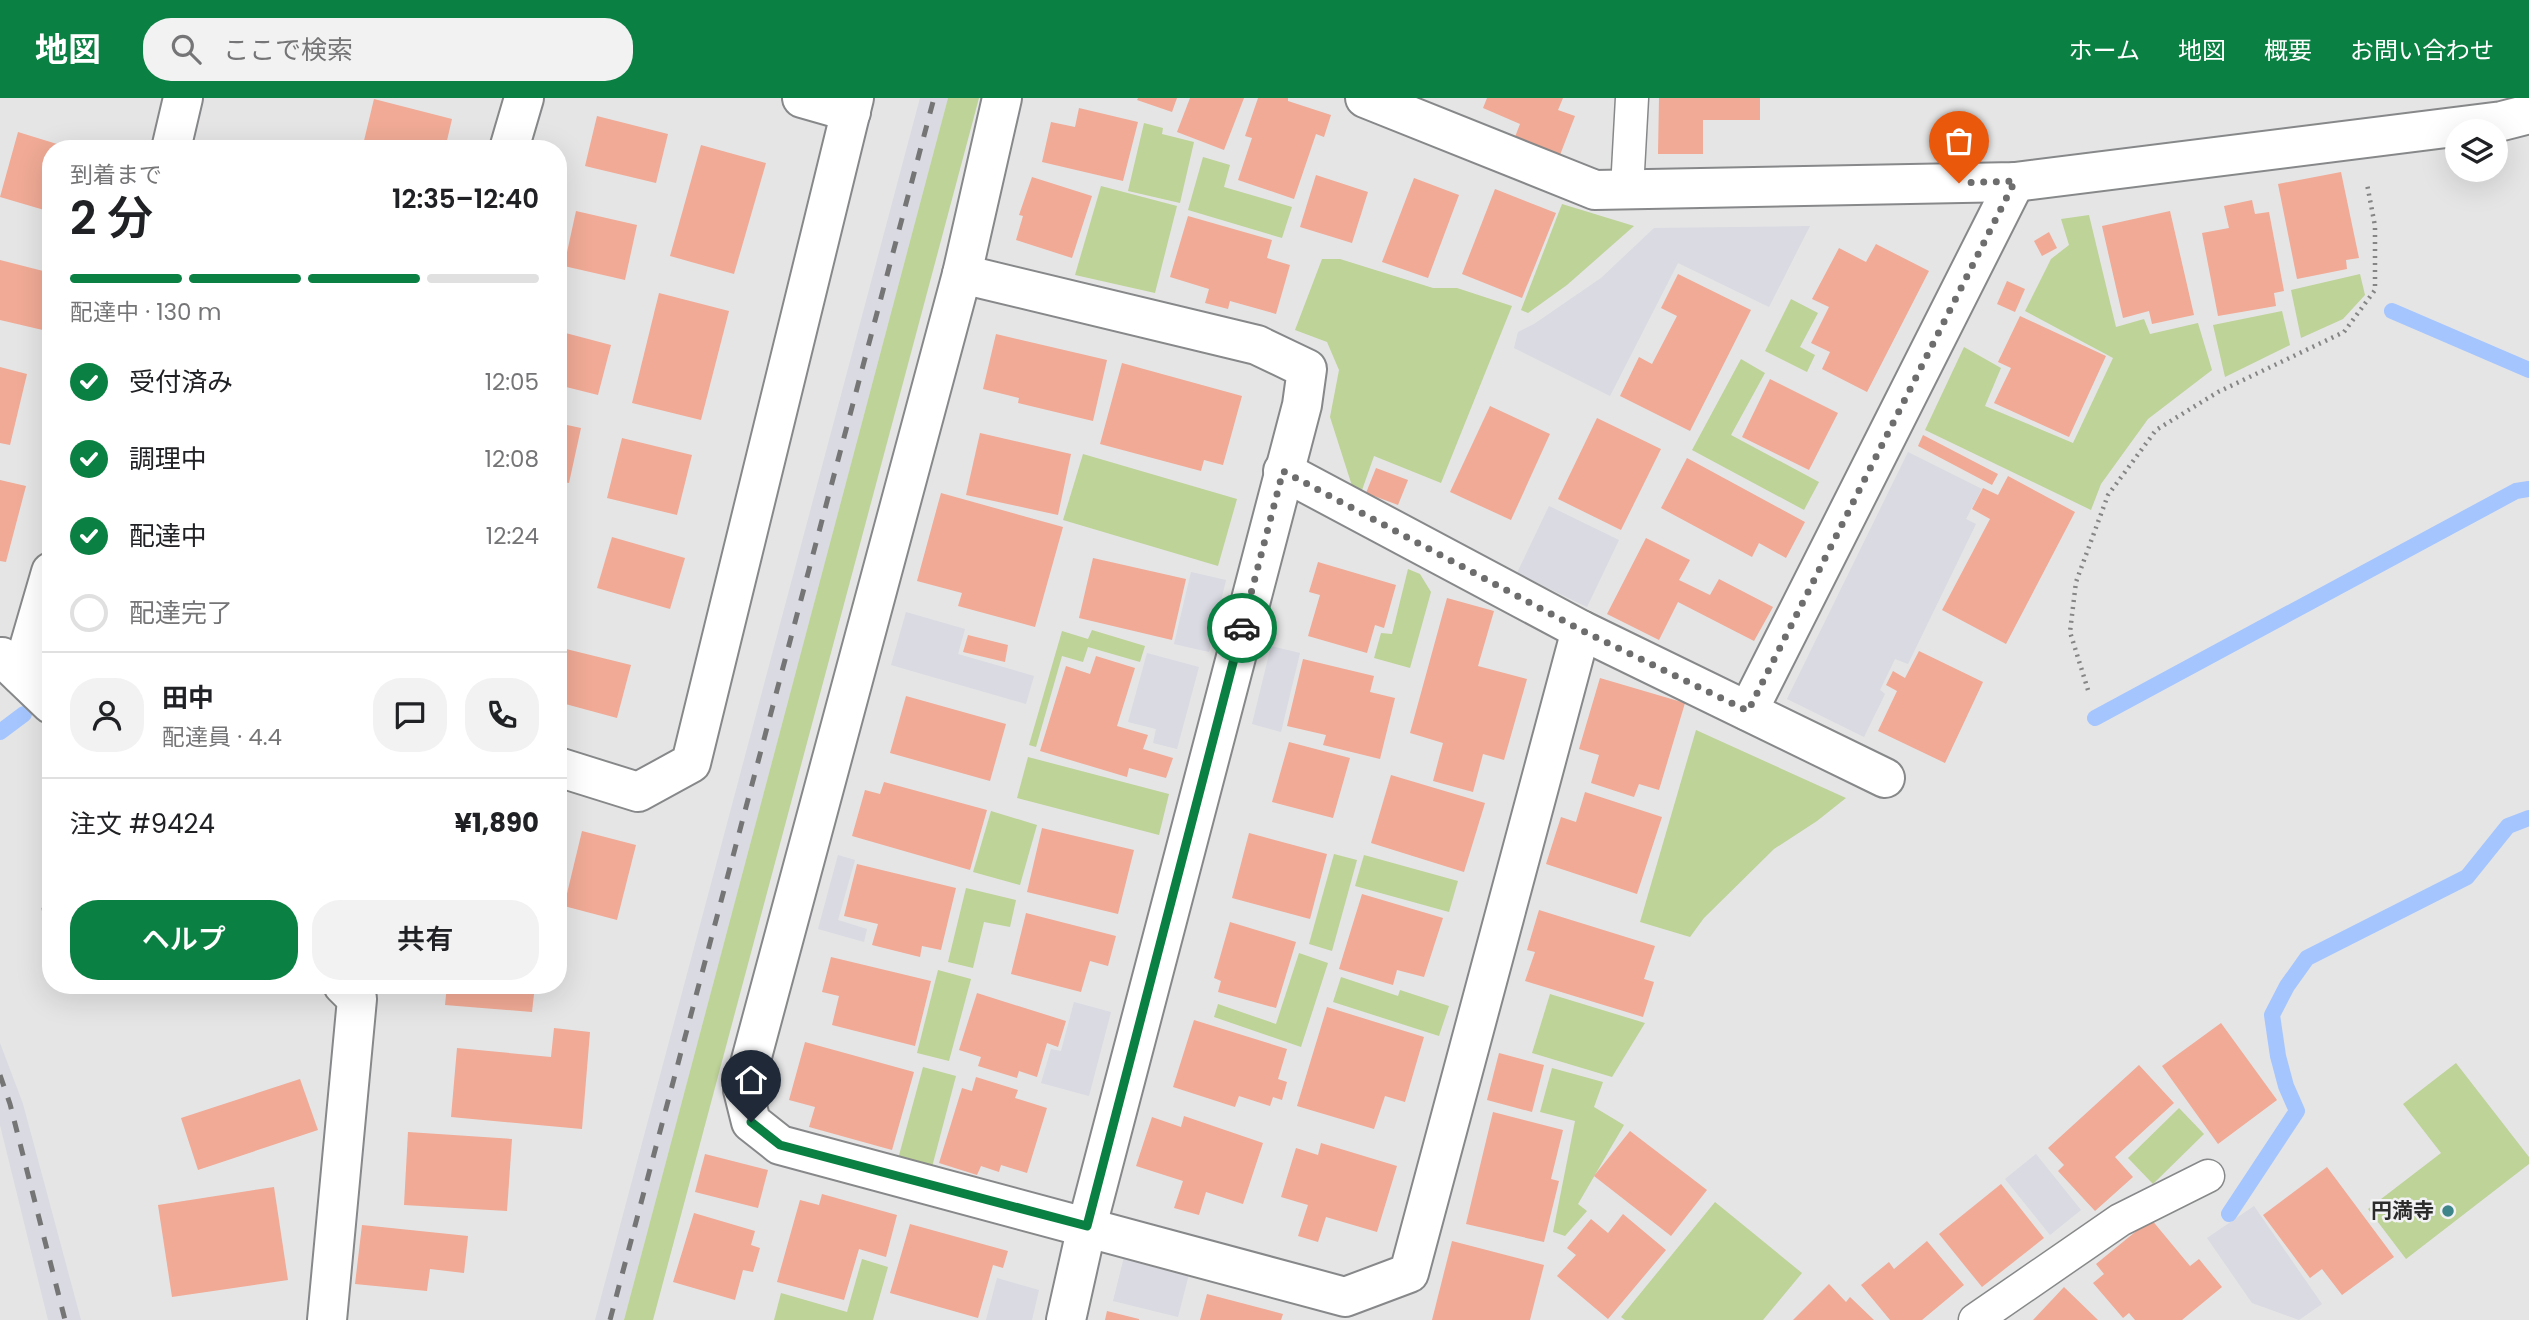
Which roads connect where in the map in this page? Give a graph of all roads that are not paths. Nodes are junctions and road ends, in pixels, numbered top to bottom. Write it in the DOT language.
graph roads {
  1 [pos="183,98"];
  2 [pos="524,98"];
  3 [pos="802,98"];
  4 [pos="1002,98"];
  5 [pos="1365,98"];
  6 [pos="1632,98"];
  7 [pos="852,105"];
  8 [pos="2529,114"];
  9 [pos="173,140"];
  10 [pos="512,140"];
  11 [pos="2015,181"];
  12 [pos="1627,190"];
  13 [pos="962,274"];
  14 [pos="1283,471"];
  15 [pos="42,592"];
  16 [pos="1581,630"];
  17 [pos="10,665"];
  18 [pos="42,695"];
  19 [pos="1748,711"];
  20 [pos="567,770"];
  21 [pos="1885,778"];
  22 [pos="352,994"];
  23 [pos="2208,1175"];
  24 [pos="1087,1226"];
  25 [pos="327,1320"];
  26 [pos="1066,1320"];
  27 [pos="1975,1320"];
  1 -- 9 [label="street"];
  2 -- 10 [label="street"];
  3 -- 7 [label="street"];
  4 -- 13 [label="street"];
  5 -- 12 [label="street"];
  6 -- 12 [label="lane"];
  7 -- 20 [label="street"];
  8 -- 11 [label="street"];
  11 -- 12 [label="street"];
  11 -- 19 [label="street"];
  13 -- 14 [label="street"];
  13 -- 24 [label="street"];
  14 -- 16 [label="street"];
  14 -- 24 [label="street"];
  15 -- 17 [label="street"];
  16 -- 19 [label="street"];
  16 -- 24 [label="street"];
  17 -- 18 [label="street"];
  19 -- 21 [label="street"];
  22 -- 25 [label="street"];
  23 -- 27 [label="lane"];
  24 -- 26 [label="street"];
}
